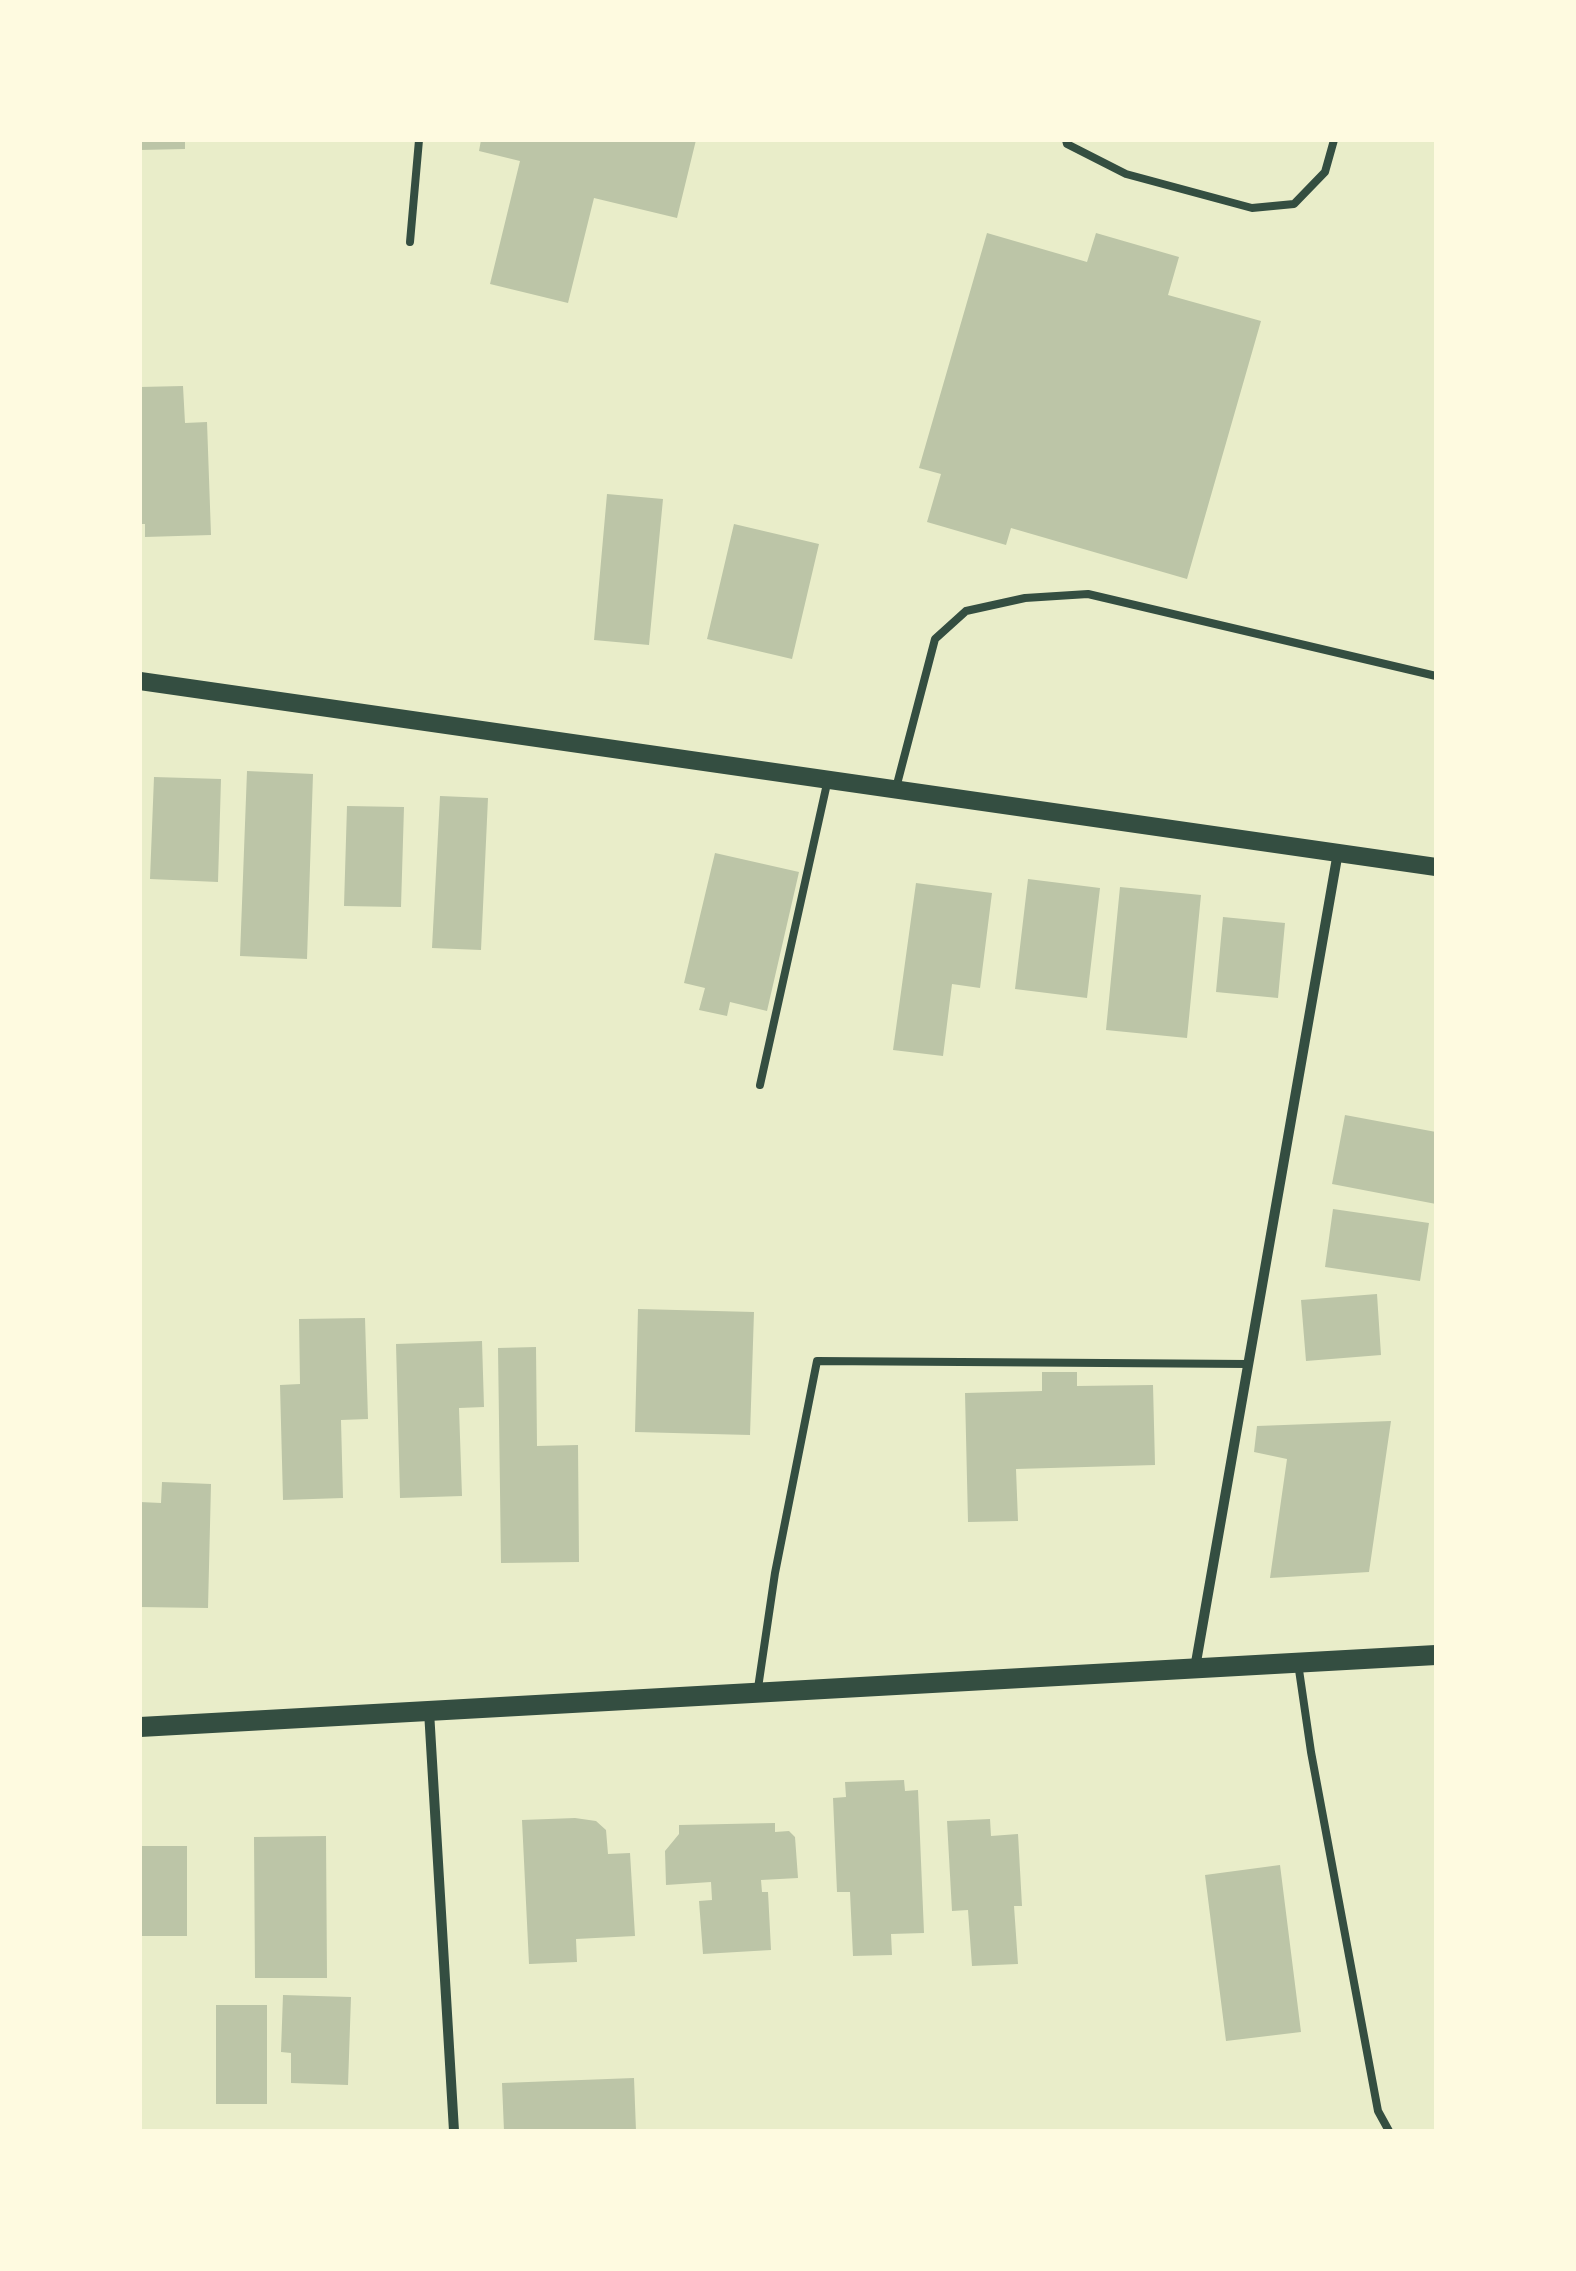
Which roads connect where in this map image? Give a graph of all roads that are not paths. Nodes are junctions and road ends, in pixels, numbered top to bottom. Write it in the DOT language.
graph roads {
  1 [pos="418,140"];
  2 [pos="1066,140"];
  3 [pos="1334,140"];
  4 [pos="410,242"];
  5 [pos="1436,676"];
  6 [pos="140,681"];
  7 [pos="828,779"];
  8 [pos="896,788"];
  9 [pos="1338,852"];
  10 [pos="1436,867"];
  11 [pos="760,1085"];
  12 [pos="1248,1364"];
  13 [pos="1436,1655"];
  14 [pos="1298,1663"];
  15 [pos="1194,1669"];
  16 [pos="757,1693"];
  17 [pos="430,1710"];
  18 [pos="140,1726"];
  19 [pos="454,2131"];
  20 [pos="1389,2131"];
  1 -- 4 [label="lane"];
  2 -- 3 [label="lane"];
  5 -- 8 [label="lane"];
  6 -- 7 [label="street"];
  7 -- 8 [label="street"];
  7 -- 11 [label="lane"];
  8 -- 9 [label="street"];
  9 -- 10 [label="street"];
  9 -- 12 [label="street"];
  12 -- 15 [label="street"];
  12 -- 16 [label="lane"];
  13 -- 14 [label="main road"];
  14 -- 15 [label="main road"];
  14 -- 20 [label="lane"];
  15 -- 16 [label="main road"];
  16 -- 17 [label="main road"];
  17 -- 18 [label="main road"];
  17 -- 19 [label="street"];
}
